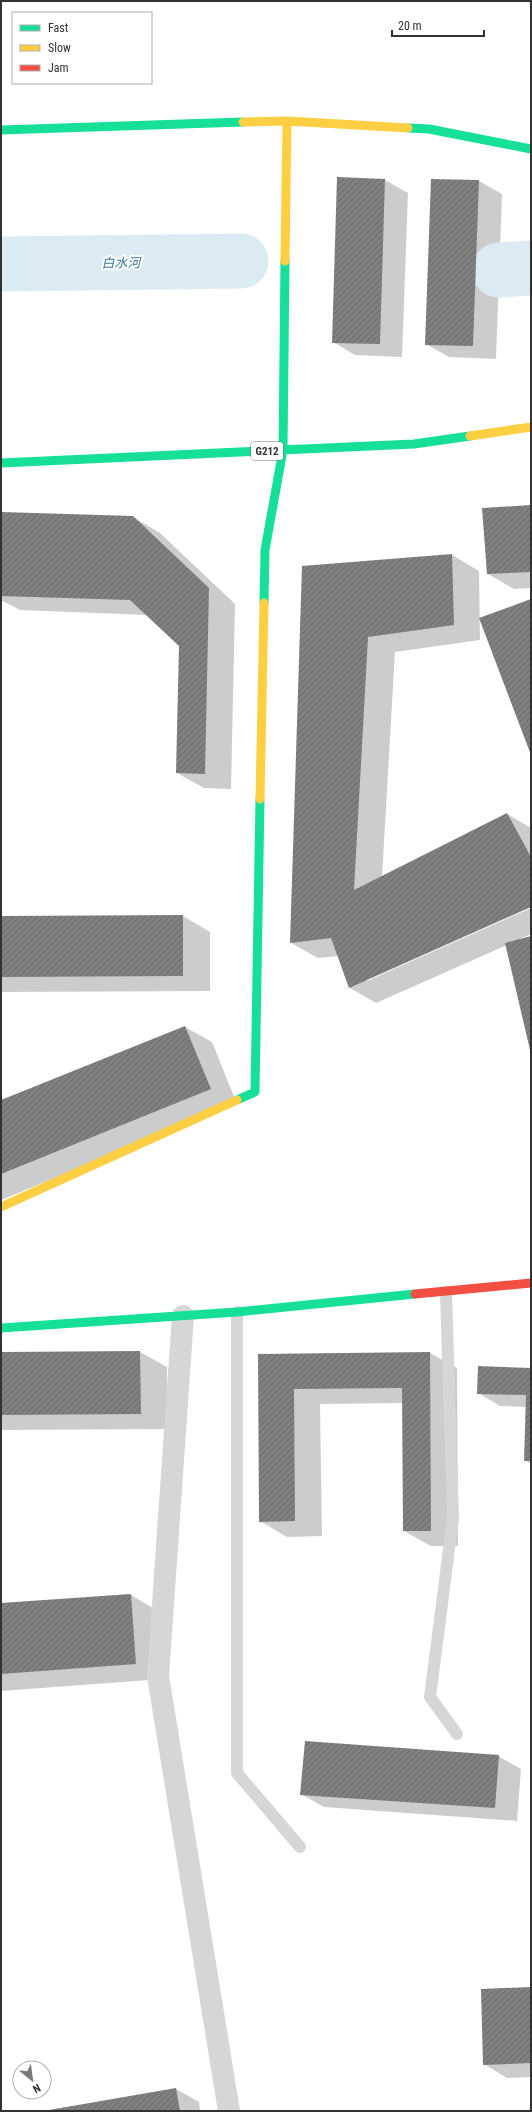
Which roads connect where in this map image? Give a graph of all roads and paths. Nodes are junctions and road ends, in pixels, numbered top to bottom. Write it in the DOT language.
graph roads {
  1 [pos="287,121"];
  2 [pos="1,130"];
  3 [pos="531,149"];
  4 [pos="531,427"];
  5 [pos="283,450"];
  6 [pos="1,463"];
  7 [pos="1,1207"];
  8 [pos="531,1283"];
  9 [pos="446,1292"];
  10 [pos="237,1312"];
  11 [pos="183,1316"];
  12 [pos="1,1328"];
  13 [pos="457,1734"];
  14 [pos="300,1847"];
  15 [pos="229,2111"];
  1 -- 2 [label="main road"];
  1 -- 3 [label="main road"];
  1 -- 5 [label="main road"];
  4 -- 5 [label="main road, G212"];
  5 -- 6 [label="main road, G212"];
  5 -- 7 [label="main road"];
  8 -- 9 [label="main road"];
  9 -- 10 [label="main road"];
  9 -- 13 [label="lane"];
  10 -- 11 [label="main road"];
  10 -- 14 [label="lane"];
  11 -- 12 [label="main road"];
  11 -- 15 [label="street"];
}
